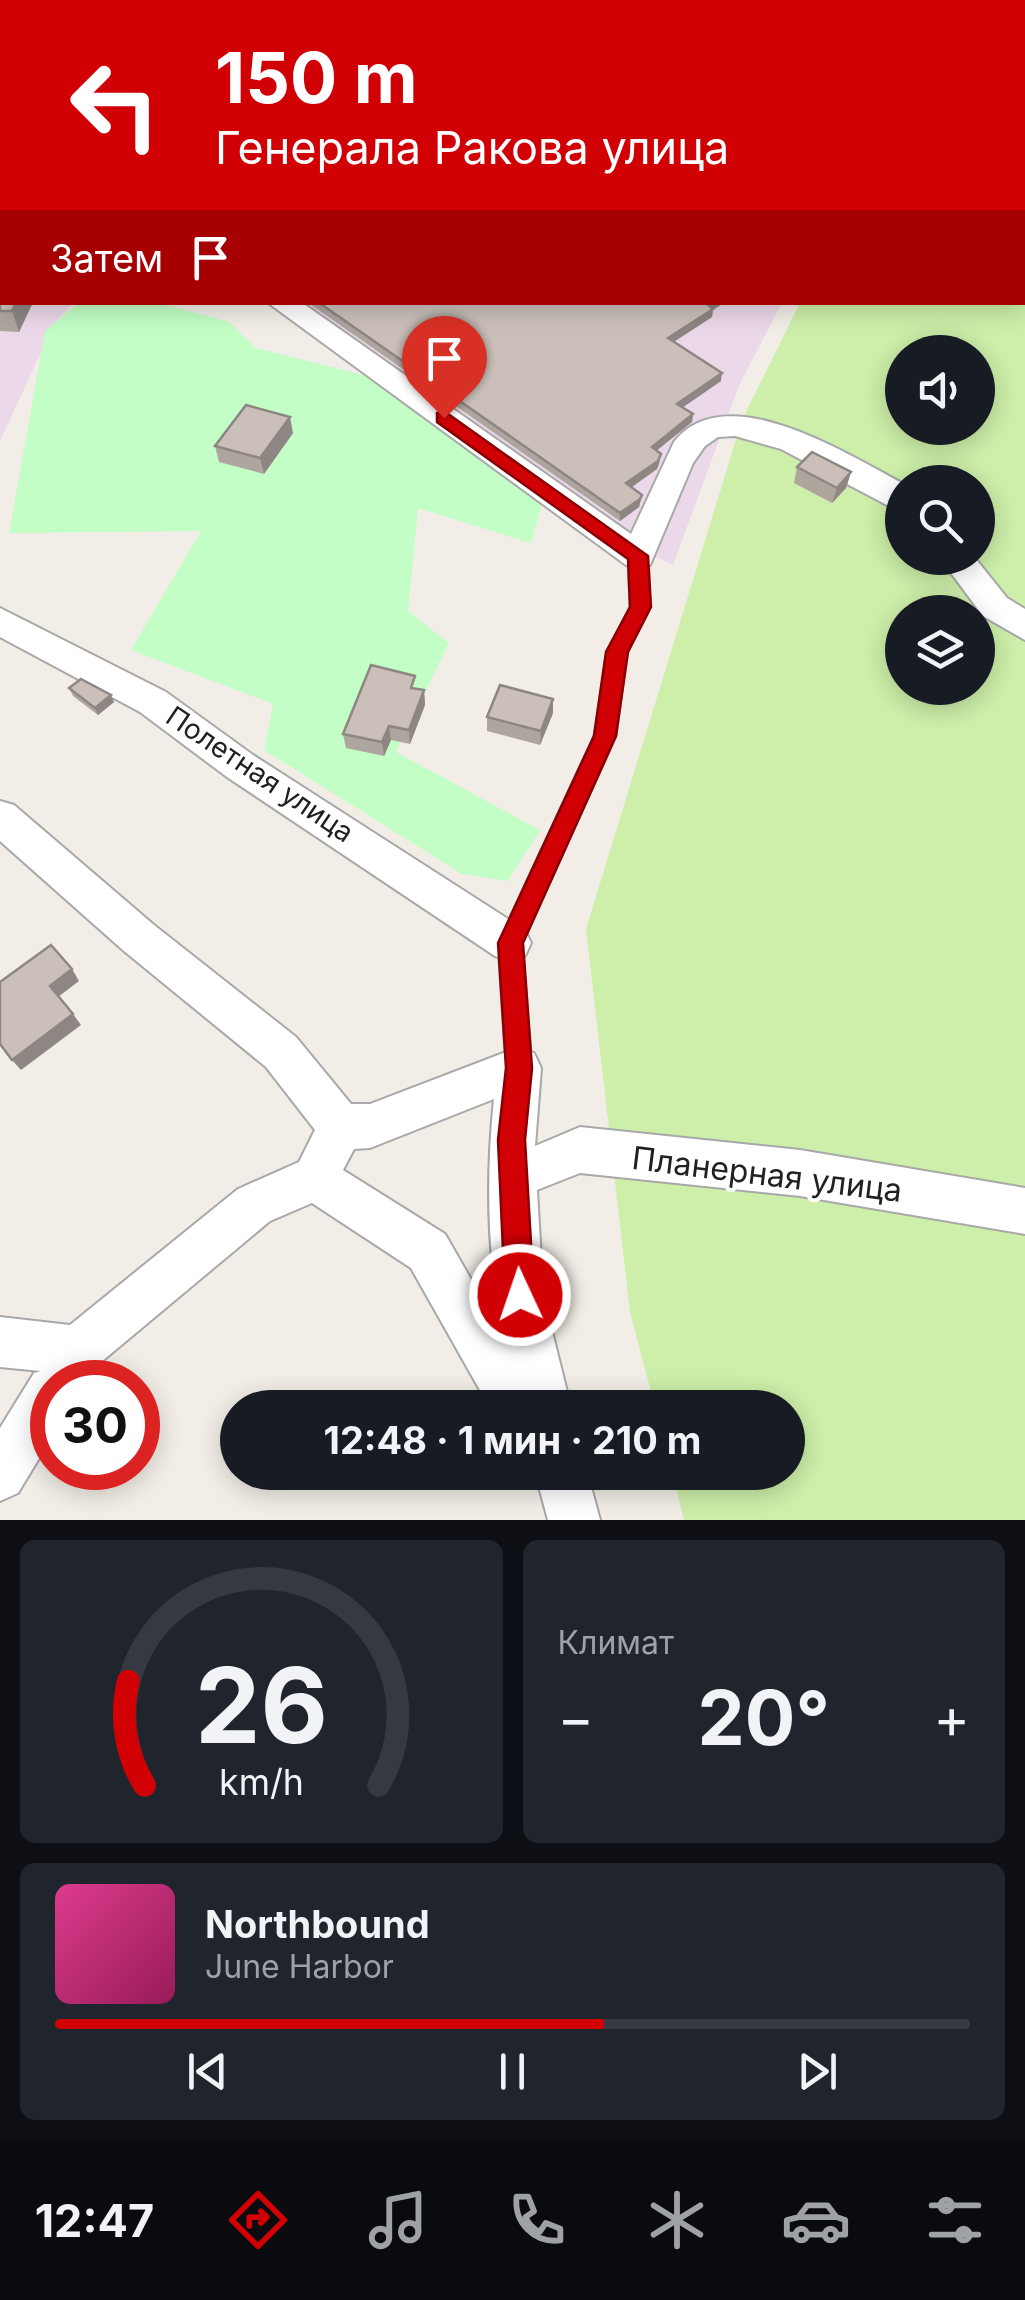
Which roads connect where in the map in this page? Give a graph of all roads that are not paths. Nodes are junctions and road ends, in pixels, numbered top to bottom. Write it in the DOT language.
graph roads {
  1 [pos="285,305"];
  2 [pos="885,488"];
  3 [pos="638,556"];
  4 [pos="969,575"];
  5 [pos="0,621"];
  6 [pos="1025,627"];
  7 [pos="0,817"];
  8 [pos="510,943"];
  9 [pos="519,1068"];
  10 [pos="340,1127"];
  11 [pos="514,1177"];
  12 [pos="315,1178"];
  13 [pos="1025,1211"];
  14 [pos="0,1342"];
  15 [pos="34,1360"];
  16 [pos="80,1360"];
  17 [pos="508,1390"];
  18 [pos="542,1390"];
  19 [pos="30,1427"];
  20 [pos="0,1475"];
  1 -- 3 [label="street"];
  2 -- 3 [label="street"];
  3 -- 8 [label="lane"];
  4 -- 6 [label="street"];
  5 -- 8 [label="street, Полетная улица"];
  7 -- 10 [label="street"];
  8 -- 9 [label="lane"];
  9 -- 10 [label="street"];
  9 -- 11 [label="street"];
  10 -- 12 [label="street"];
  11 -- 13 [label="street, Планерная улица"];
  11 -- 18 [label="street"];
  12 -- 16 [label="street"];
  12 -- 17 [label="street"];
  14 -- 15 [label="street"];
  19 -- 20 [label="street"];
}
